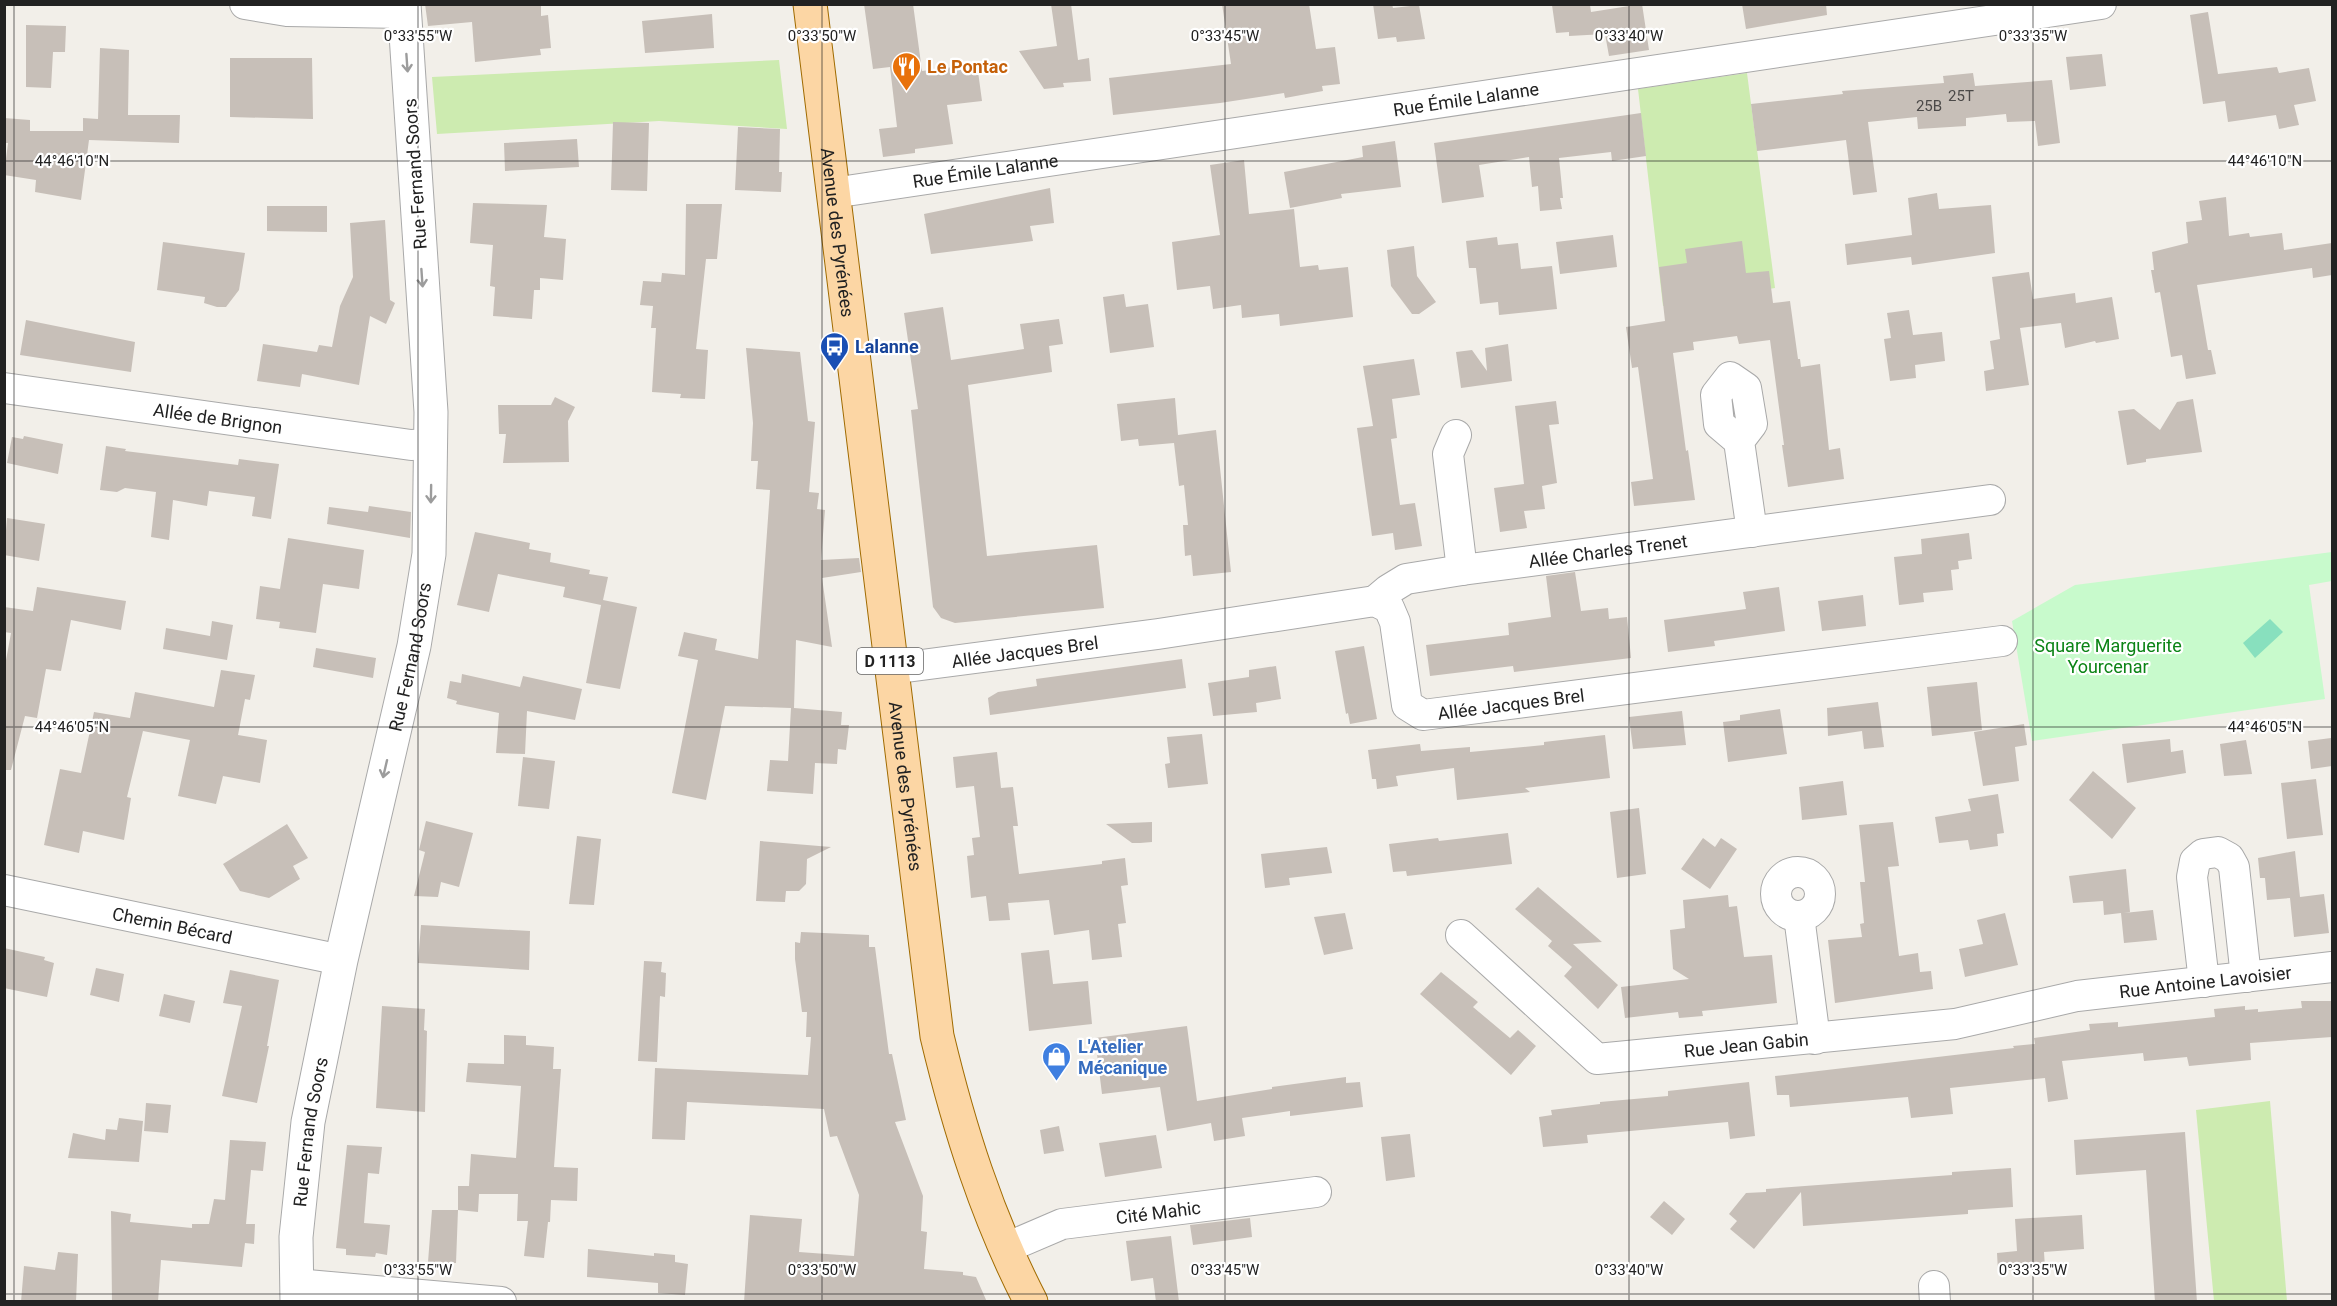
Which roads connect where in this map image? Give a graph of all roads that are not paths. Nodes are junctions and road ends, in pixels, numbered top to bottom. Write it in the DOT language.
graph roads {
  1 [pos="245,4"];
  2 [pos="810,4"];
  3 [pos="2101,4"];
  4 [pos="404,9"];
  5 [pos="833,193"];
  6 [pos="4,388"];
  7 [pos="1456,435"];
  8 [pos="1739,441"];
  9 [pos="432,444"];
  10 [pos="1990,500"];
  11 [pos="1752,532"];
  12 [pos="1462,570"];
  13 [pos="1375,601"];
  14 [pos="2002,641"];
  15 [pos="891,669"];
  16 [pos="4,890"];
  17 [pos="1799,915"];
  18 [pos="1461,935"];
  19 [pos="341,960"];
  20 [pos="2332,967"];
  21 [pos="2246,977"];
  22 [pos="2204,982"];
  23 [pos="2077,996"];
  24 [pos="1815,1039"];
  25 [pos="1316,1192"];
  26 [pos="1006,1248"];
  27 [pos="297,1293"];
  28 [pos="501,1302"];
  29 [pos="1031,1302"];
  1 -- 4 [label="street"];
  2 -- 5 [label="main road, Avenue des Pyrénées / D 1113"];
  3 -- 5 [label="street, Rue Émile Lalanne"];
  4 -- 9 [label="street, Rue Fernand Soors, one-way"];
  5 -- 15 [label="main road, Avenue des Pyrénées / D 1113"];
  6 -- 9 [label="street, Allée de Brignon"];
  7 -- 12 [label="street"];
  8 -- 11 [label="street"];
  9 -- 19 [label="street, Rue Fernand Soors, one-way"];
  10 -- 11 [label="street, Allée Charles Trenet"];
  11 -- 12 [label="street, Allée Charles Trenet"];
  12 -- 13 [label="street, Allée Charles Trenet"];
  13 -- 14 [label="street, Allée Jacques Brel"];
  13 -- 15 [label="street, Allée Jacques Brel"];
  15 -- 26 [label="main road, Avenue des Pyrénées / D 1113"];
  16 -- 19 [label="street, Chemin Bécard"];
  17 -- 24 [label="street"];
  18 -- 24 [label="street, Rue Jean Gabin"];
  19 -- 27 [label="street, Rue Fernand Soors"];
  20 -- 21 [label="street, Rue Antoine Lavoisier"];
  21 -- 22 [label="street, Rue Antoine Lavoisier"];
  21 -- 22 [label="street"];
  22 -- 23 [label="street, Rue Antoine Lavoisier"];
  23 -- 24 [label="street, Rue Jean Gabin"];
  25 -- 26 [label="street, Cité Mahic"];
  26 -- 29 [label="main road, Avenue des Pyrénées / D 1113"];
  27 -- 28 [label="street"];
}
